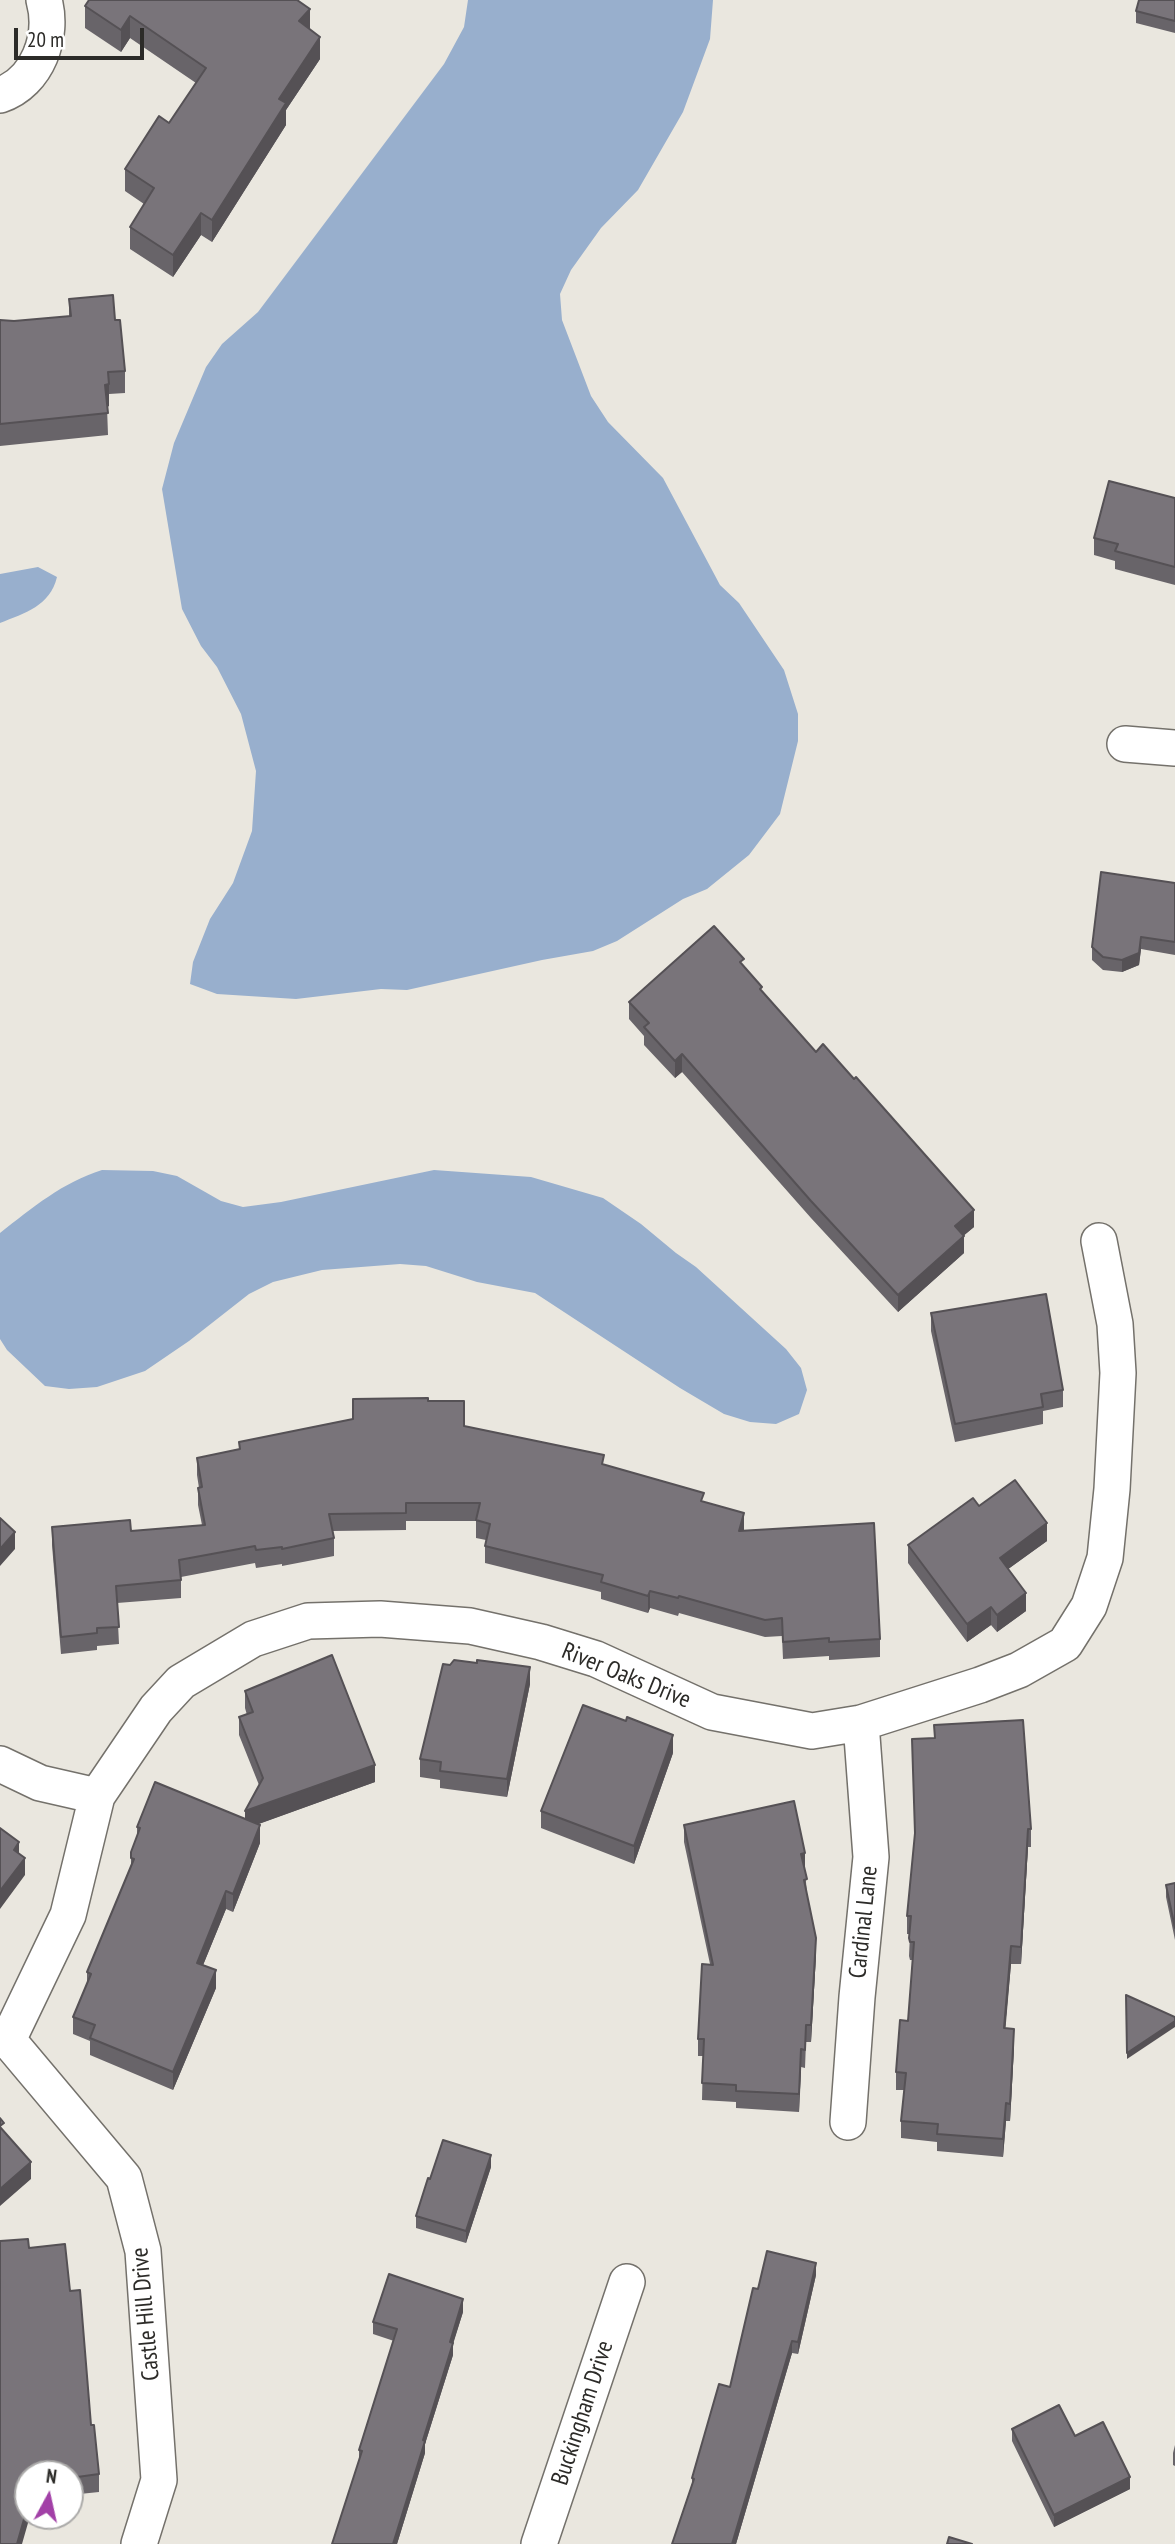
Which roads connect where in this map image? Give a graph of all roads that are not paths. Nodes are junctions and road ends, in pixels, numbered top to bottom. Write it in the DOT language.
graph roads {
  1 [pos="44,0"];
  2 [pos="0,95"];
  3 [pos="1125,744"];
  4 [pos="1175,748"];
  5 [pos="1099,1241"];
  6 [pos="862,1723"];
  7 [pos="0,1764"];
  8 [pos="97,1796"];
  9 [pos="4,2040"];
  10 [pos="848,2122"];
  11 [pos="626,2282"];
  12 [pos="139,2544"];
  13 [pos="539,2544"];
  1 -- 2 [label="street"];
  3 -- 4 [label="street"];
  5 -- 6 [label="street, River Oaks Drive"];
  6 -- 8 [label="street, River Oaks Drive"];
  6 -- 10 [label="street, Cardinal Lane"];
  7 -- 8 [label="street"];
  8 -- 9 [label="street, River Oaks Drive"];
  9 -- 12 [label="street, Castle Hill Drive"];
  11 -- 13 [label="street, Buckingham Drive"];
}
